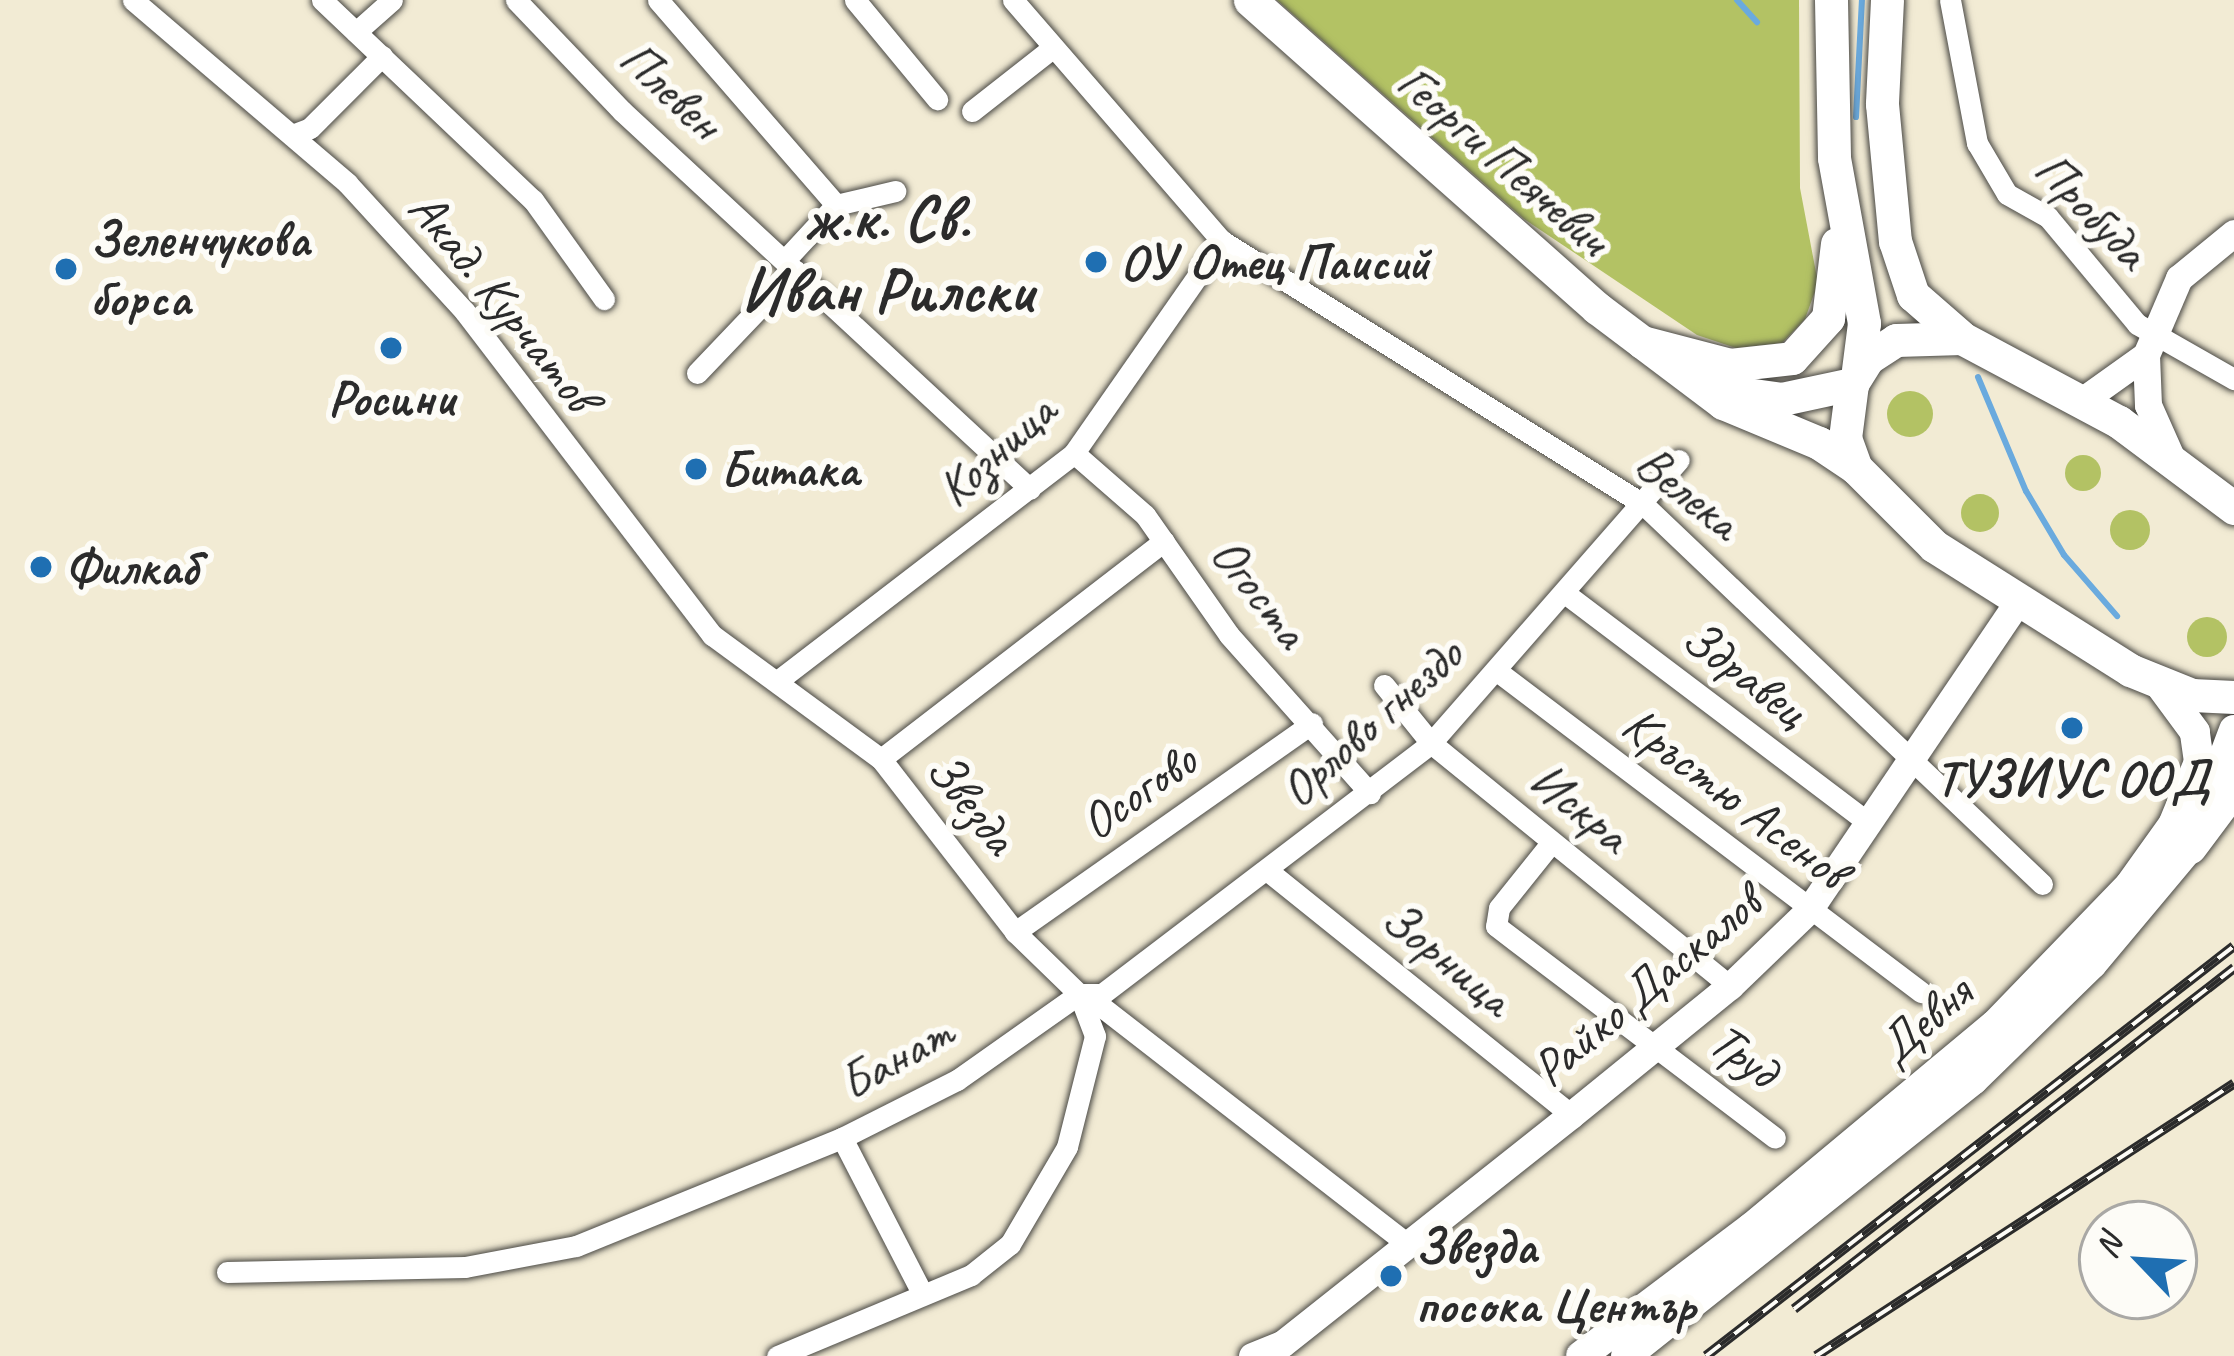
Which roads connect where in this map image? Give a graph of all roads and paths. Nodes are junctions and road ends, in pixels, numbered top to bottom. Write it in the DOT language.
graph roads {
  1 [pos="133,0"];
  2 [pos="322,0"];
  3 [pos="392,0"];
  4 [pos="516,0"];
  5 [pos="658,0"];
  6 [pos="855,0"];
  7 [pos="1013,0"];
  8 [pos="1250,0"];
  9 [pos="1831,0"];
  10 [pos="1887,0"];
  11 [pos="1950,0"];
  12 [pos="356,32"];
  13 [pos="1051,49"];
  14 [pos="382,56"];
  15 [pos="937,99"];
  16 [pos="972,111"];
  17 [pos="292,135"];
  18 [pos="1837,177"];
  19 [pos="895,191"];
  20 [pos="836,206"];
  21 [pos="2234,233"];
  22 [pos="1222,242"];
  23 [pos="790,265"];
  24 [pos="604,299"];
  25 [pos="1962,338"];
  26 [pos="1642,342"];
  27 [pos="2150,343"];
  28 [pos="697,373"];
  29 [pos="1855,377"];
  30 [pos="2234,379"];
  31 [pos="1700,385"];
  32 [pos="2083,400"];
  33 [pos="1074,453"];
  34 [pos="1679,460"];
  35 [pos="2172,460"];
  36 [pos="1856,467"];
  37 [pos="1030,489"];
  38 [pos="1643,504"];
  39 [pos="2234,508"];
  40 [pos="1163,541"];
  41 [pos="1566,594"];
  42 [pos="2015,604"];
  43 [pos="1497,671"];
  44 [pos="781,679"];
  45 [pos="2158,682"];
  46 [pos="1384,686"];
  47 [pos="2234,697"];
  48 [pos="1312,723"];
  49 [pos="2234,730"];
  50 [pos="1431,742"];
  51 [pos="1912,757"];
  52 [pos="881,759"];
  53 [pos="2234,788"];
  54 [pos="1370,793"];
  55 [pos="1870,824"];
  56 [pos="1551,843"];
  57 [pos="2190,847"];
  58 [pos="1268,871"];
  59 [pos="2042,884"];
  60 [pos="1809,910"];
  61 [pos="1015,932"];
  62 [pos="1730,986"];
  63 [pos="1921,992"];
  64 [pos="1084,996"];
  65 [pos="1656,1046"];
  66 [pos="1571,1115"];
  67 [pos="842,1138"];
  68 [pos="1775,1138"];
  69 [pos="1405,1241"];
  70 [pos="227,1272"];
  71 [pos="922,1293"];
  72 [pos="777,1356"];
  73 [pos="1252,1356"];
  74 [pos="1581,1356"];
  75 [pos="1626,1356"];
  1 -- 17 [label="street, Акад. Курчатов"];
  2 -- 12 [label="street"];
  3 -- 12 [label="street"];
  4 -- 23 [label="street, Плевен"];
  5 -- 20 [label="street"];
  6 -- 15 [label="street"];
  7 -- 13 [label="street, Велека"];
  8 -- 26 [label="main road, Георги Пеячевич"];
  9 -- 18 [label="main road"];
  10 -- 25 [label="main road"];
  11 -- 27 [label="street, Прoбудa"];
  12 -- 14 [label="street"];
  13 -- 16 [label="street"];
  13 -- 22 [label="street, Велека"];
  14 -- 17 [label="street"];
  14 -- 24 [label="street"];
  17 -- 44 [label="street, Акад. Курчатов"];
  18 -- 26 [label="main road"];
  18 -- 29 [label="main road"];
  19 -- 20 [label="street"];
  20 -- 23 [label="street"];
  21 -- 27 [label="street"];
  22 -- 33 [label="street, Козница"];
  22 -- 38 [label="street, Велека"];
  23 -- 28 [label="street"];
  23 -- 37 [label="street, Плевен"];
  25 -- 29 [label="main road, Георги Пеячевич"];
  25 -- 32 [label="main road"];
  26 -- 31 [label="main road, Георги Пеячевич"];
  27 -- 30 [label="street, Прoбудa"];
  27 -- 32 [label="street"];
  27 -- 35 [label="street"];
  29 -- 31 [label="main road, Георги Пеячевич"];
  29 -- 36 [label="main road"];
  31 -- 36 [label="main road, Георги Пеячевич"];
  32 -- 35 [label="main road"];
  33 -- 37 [label="street, Козница"];
  33 -- 40 [label="street, Огоста"];
  34 -- 38 [label="street, Орлово гнездо"];
  35 -- 39 [label="main road"];
  36 -- 42 [label="main road"];
  37 -- 44 [label="street, Козница"];
  38 -- 41 [label="street, Орлово гнездо"];
  38 -- 51 [label="street, Велека"];
  40 -- 48 [label="street, Огоста"];
  40 -- 52 [label="street"];
  41 -- 43 [label="street, Орлово гнездо"];
  41 -- 55 [label="street, Здравец"];
  42 -- 45 [label="main road"];
  42 -- 51 [label="street, Райко Даскалов"];
  43 -- 50 [label="street, Орлово гнездо"];
  43 -- 60 [label="street, Кръстю Асенов"];
  44 -- 52 [label="street, Звезда"];
  45 -- 47 [label="main road"];
  45 -- 74 [label="main road, Девня"];
  46 -- 50 [label="street, Искра"];
  48 -- 54 [label="street, Огоста"];
  48 -- 61 [label="street, Осогово"];
  49 -- 57 [label="main road, Девня"];
  50 -- 54 [label="street, Орлово гнездо"];
  50 -- 56 [label="street, Искра"];
  51 -- 55 [label="street, Райко Даскалов"];
  51 -- 59 [label="street, Велека"];
  52 -- 61 [label="street, Звезда"];
  53 -- 57 [label="main road"];
  54 -- 58 [label="street, Орлово гнездо"];
  55 -- 60 [label="street, Райко Даскалов"];
  56 -- 62 [label="street, Искра"];
  56 -- 65 [label="street, Труд"];
  57 -- 75 [label="main road, Девня"];
  58 -- 64 [label="street, Орлово гнездо"];
  58 -- 66 [label="street, Зорница"];
  60 -- 62 [label="street, Райко Даскалов"];
  60 -- 63 [label="street, Кръстю Асенов"];
  61 -- 64 [label="street, Звезда"];
  62 -- 65 [label="street, Райко Даскалов"];
  64 -- 67 [label="street, Банат"];
  64 -- 69 [label="street, Звезда"];
  64 -- 71 [label="street"];
  65 -- 66 [label="street, Райко Даскалов"];
  65 -- 68 [label="street, Труд"];
  66 -- 69 [label="street, Райко Даскалов"];
  67 -- 70 [label="street, Банат"];
  67 -- 71 [label="street"];
  69 -- 73 [label="street, Райко Даскалов"];
  71 -- 72 [label="street"];
}
